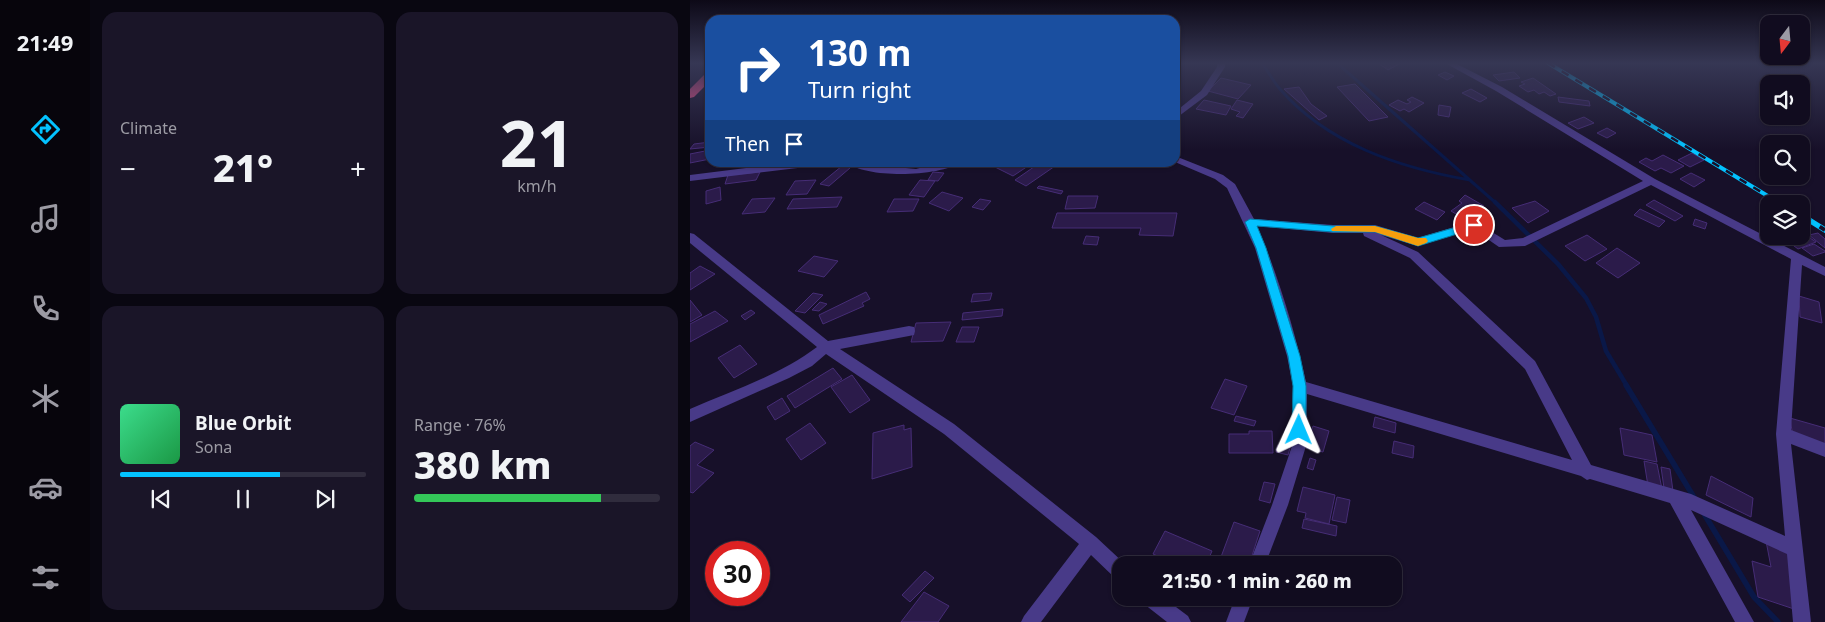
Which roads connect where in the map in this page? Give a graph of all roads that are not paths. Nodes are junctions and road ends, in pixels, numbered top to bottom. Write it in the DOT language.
graph roads {
  1 [pos="1205,92"];
  2 [pos="1502,92"];
  3 [pos="1180,112"];
  4 [pos="1180,161"];
  5 [pos="781,167"];
  6 [pos="861,167"];
  7 [pos="894,167"];
  8 [pos="936,167"];
  9 [pos="889,169"];
  10 [pos="690,178"];
  11 [pos="1651,181"];
  12 [pos="1250,222"];
  13 [pos="1360,230"];
  14 [pos="690,237"];
  15 [pos="1797,258"];
  16 [pos="1825,272"];
  17 [pos="909,330"];
  18 [pos="826,347"];
  19 [pos="1300,386"];
  20 [pos="690,416"];
  21 [pos="1783,434"];
  22 [pos="1825,450"];
  23 [pos="1587,473"];
  24 [pos="1683,501"];
  25 [pos="1090,543"];
  26 [pos="1794,549"];
  27 [pos="1260,556"];
  28 [pos="1112,564"];
  29 [pos="1161,606"];
  30 [pos="1241,606"];
  31 [pos="1030,622"];
  32 [pos="1182,622"];
  33 [pos="1235,622"];
  34 [pos="1745,622"];
  35 [pos="1802,622"];
  1 -- 3 [label="street"];
  2 -- 11 [label="street"];
  4 -- 12 [label="street"];
  5 -- 10 [label="street"];
  6 -- 9 [label="street"];
  7 -- 9 [label="street"];
  8 -- 9 [label="street"];
  11 -- 13 [label="street"];
  11 -- 15 [label="street"];
  12 -- 13 [label="street"];
  12 -- 19 [label="street"];
  13 -- 23 [label="street"];
  14 -- 18 [label="street"];
  15 -- 16 [label="street"];
  15 -- 21 [label="street"];
  17 -- 18 [label="street"];
  18 -- 20 [label="street"];
  18 -- 25 [label="street"];
  19 -- 23 [label="street"];
  19 -- 27 [label="street"];
  21 -- 22 [label="street"];
  21 -- 26 [label="street"];
  23 -- 24 [label="street"];
  24 -- 26 [label="street"];
  24 -- 34 [label="street"];
  25 -- 28 [label="street"];
  25 -- 31 [label="street"];
  26 -- 35 [label="street"];
  29 -- 32 [label="street"];
  30 -- 33 [label="street"];
}
